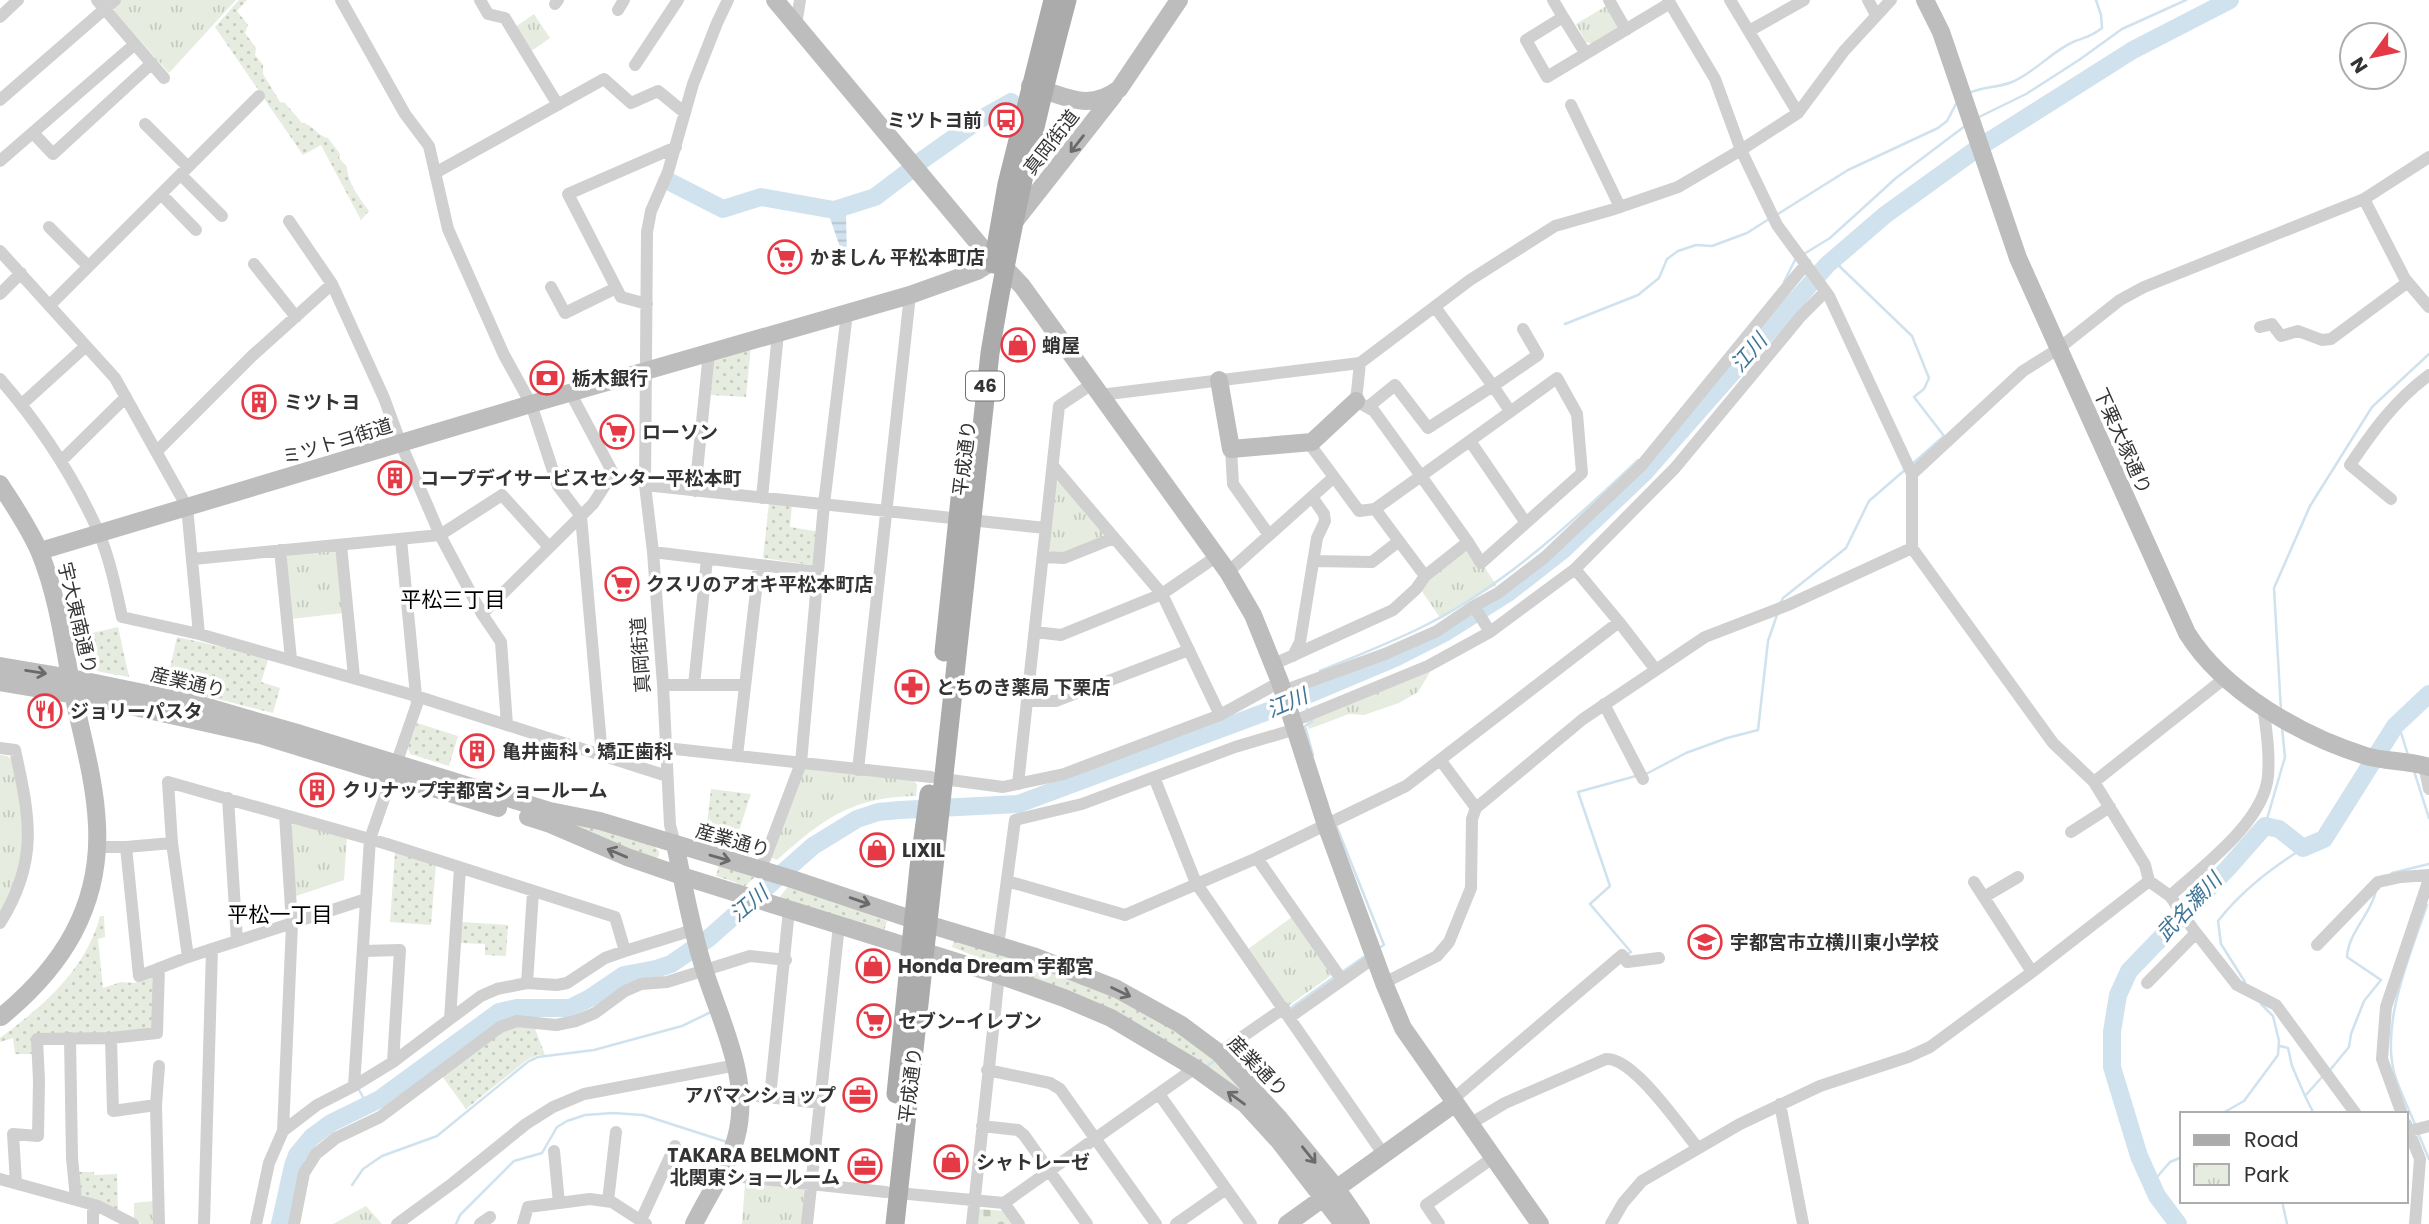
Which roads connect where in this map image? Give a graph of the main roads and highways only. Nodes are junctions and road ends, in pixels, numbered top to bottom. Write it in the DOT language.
graph roads {
  1 [pos="1053,0"];
  2 [pos="1067,0"];
  3 [pos="1037,88"];
  4 [pos="999,264"];
  5 [pos="892,1192"];
  6 [pos="882,1224"];
  7 [pos="895,1224"];
  1 -- 3 [label="main road, 平成通り / 46"];
  2 -- 3 [label="main road, 平成通り / 46"];
  3 -- 4 [label="main road, 平成通り / 46"];
  3 -- 4 [label="main road, 平成通り / 46"];
  4 -- 5 [label="main road, 平成通り / 46"];
  5 -- 6 [label="main road, 平成通り / 46"];
  5 -- 7 [label="main road, 平成通り / 46"];
}
